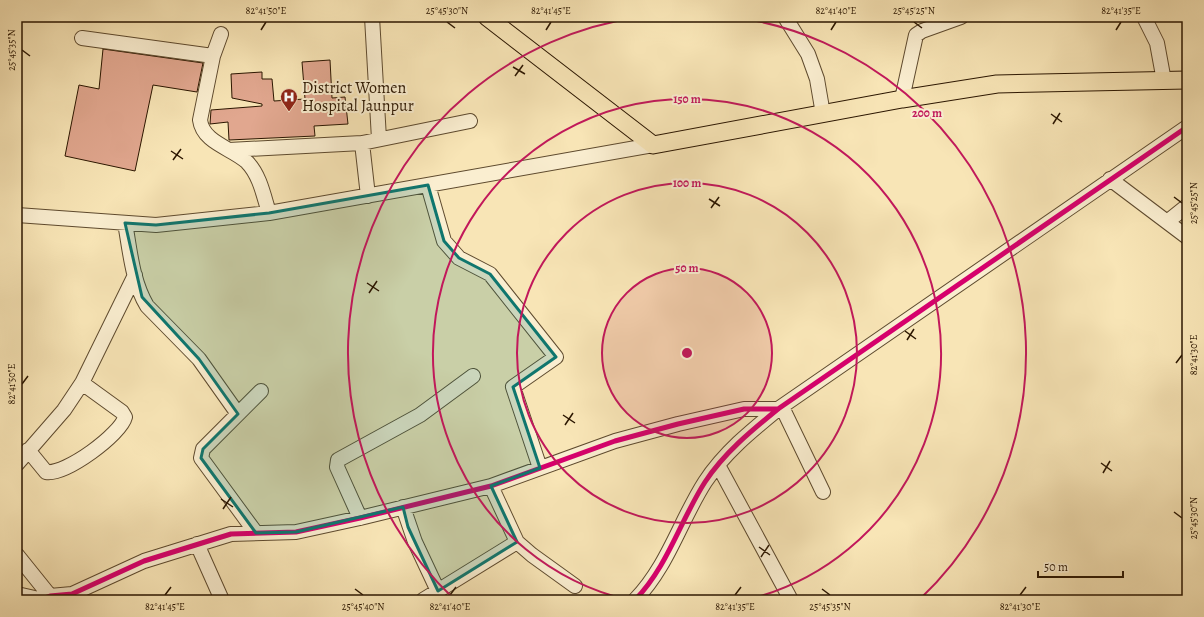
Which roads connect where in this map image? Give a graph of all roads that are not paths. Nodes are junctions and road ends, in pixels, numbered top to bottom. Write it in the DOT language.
graph roads {
  1 [pos="372,17"];
  2 [pos="487,17"];
  3 [pos="785,17"];
  4 [pos="961,17"];
  5 [pos="1144,17"];
  6 [pos="221,34"];
  7 [pos="82,38"];
  8 [pos="213,56"];
  9 [pos="1187,80"];
  10 [pos="1164,81"];
  11 [pos="902,99"];
  12 [pos="823,114"];
  13 [pos="470,121"];
  14 [pos="1187,127"];
  15 [pos="379,139"];
  16 [pos="362,143"];
  17 [pos="653,146"];
  18 [pos="229,150"];
  19 [pos="1110,180"];
  20 [pos="428,185"];
  21 [pos="368,196"];
  22 [pos="1187,206"];
  23 [pos="269,213"];
  24 [pos="17,215"];
  25 [pos="1167,222"];
  26 [pos="125,223"];
  27 [pos="1187,237"];
  28 [pos="135,275"];
  29 [pos="473,376"];
  30 [pos="82,383"];
  31 [pos="261,391"];
  32 [pos="780,408"];
  33 [pos="238,414"];
  34 [pos="28,450"];
  35 [pos="17,464"];
  36 [pos="718,465"];
  37 [pos="540,468"];
  38 [pos="491,486"];
  39 [pos="823,492"];
  40 [pos="403,507"];
  41 [pos="360,518"];
  42 [pos="256,533"];
  43 [pos="517,542"];
  44 [pos="197,544"];
  45 [pos="17,554"];
  46 [pos="575,586"];
  47 [pos="438,591"];
  48 [pos="17,594"];
  49 [pos="76,597"];
  50 [pos="42,598"];
  51 [pos="222,600"];
  52 [pos="423,600"];
  53 [pos="635,600"];
  54 [pos="791,600"];
  1 -- 15 [label="street"];
  2 -- 17 [label="main road"];
  3 -- 12 [label="street"];
  4 -- 11 [label="street"];
  5 -- 10 [label="street"];
  6 -- 8 [label="street"];
  7 -- 8 [label="street"];
  8 -- 18 [label="street"];
  9 -- 10 [label="main road"];
  10 -- 11 [label="main road"];
  11 -- 12 [label="main road"];
  12 -- 17 [label="main road"];
  13 -- 15 [label="street"];
  14 -- 19 [label="street"];
  15 -- 16 [label="street"];
  16 -- 18 [label="street"];
  16 -- 21 [label="street"];
  17 -- 20 [label="street"];
  18 -- 23 [label="street"];
  19 -- 25 [label="street"];
  19 -- 32 [label="street"];
  20 -- 21 [label="street"];
  20 -- 37 [label="street"];
  21 -- 23 [label="street"];
  22 -- 25 [label="street"];
  23 -- 26 [label="street"];
  24 -- 26 [label="street"];
  25 -- 27 [label="street"];
  26 -- 28 [label="street"];
  28 -- 30 [label="street"];
  28 -- 33 [label="street"];
  29 -- 41 [label="street"];
  30 -- 34 [label="street"];
  30 -- 34 [label="street"];
  31 -- 33 [label="street"];
  32 -- 36 [label="street"];
  32 -- 37 [label="street"];
  32 -- 39 [label="street"];
  33 -- 42 [label="street"];
  34 -- 35 [label="street"];
  36 -- 53 [label="street"];
  36 -- 54 [label="street"];
  37 -- 38 [label="street"];
  38 -- 40 [label="street"];
  38 -- 43 [label="street"];
  40 -- 41 [label="street"];
  40 -- 47 [label="street"];
  41 -- 42 [label="street"];
  42 -- 44 [label="street"];
  43 -- 46 [label="street"];
  43 -- 47 [label="street"];
  44 -- 49 [label="street"];
  44 -- 51 [label="street"];
  45 -- 50 [label="street"];
  47 -- 52 [label="street"];
  48 -- 50 [label="street"];
  49 -- 50 [label="street"];
}
